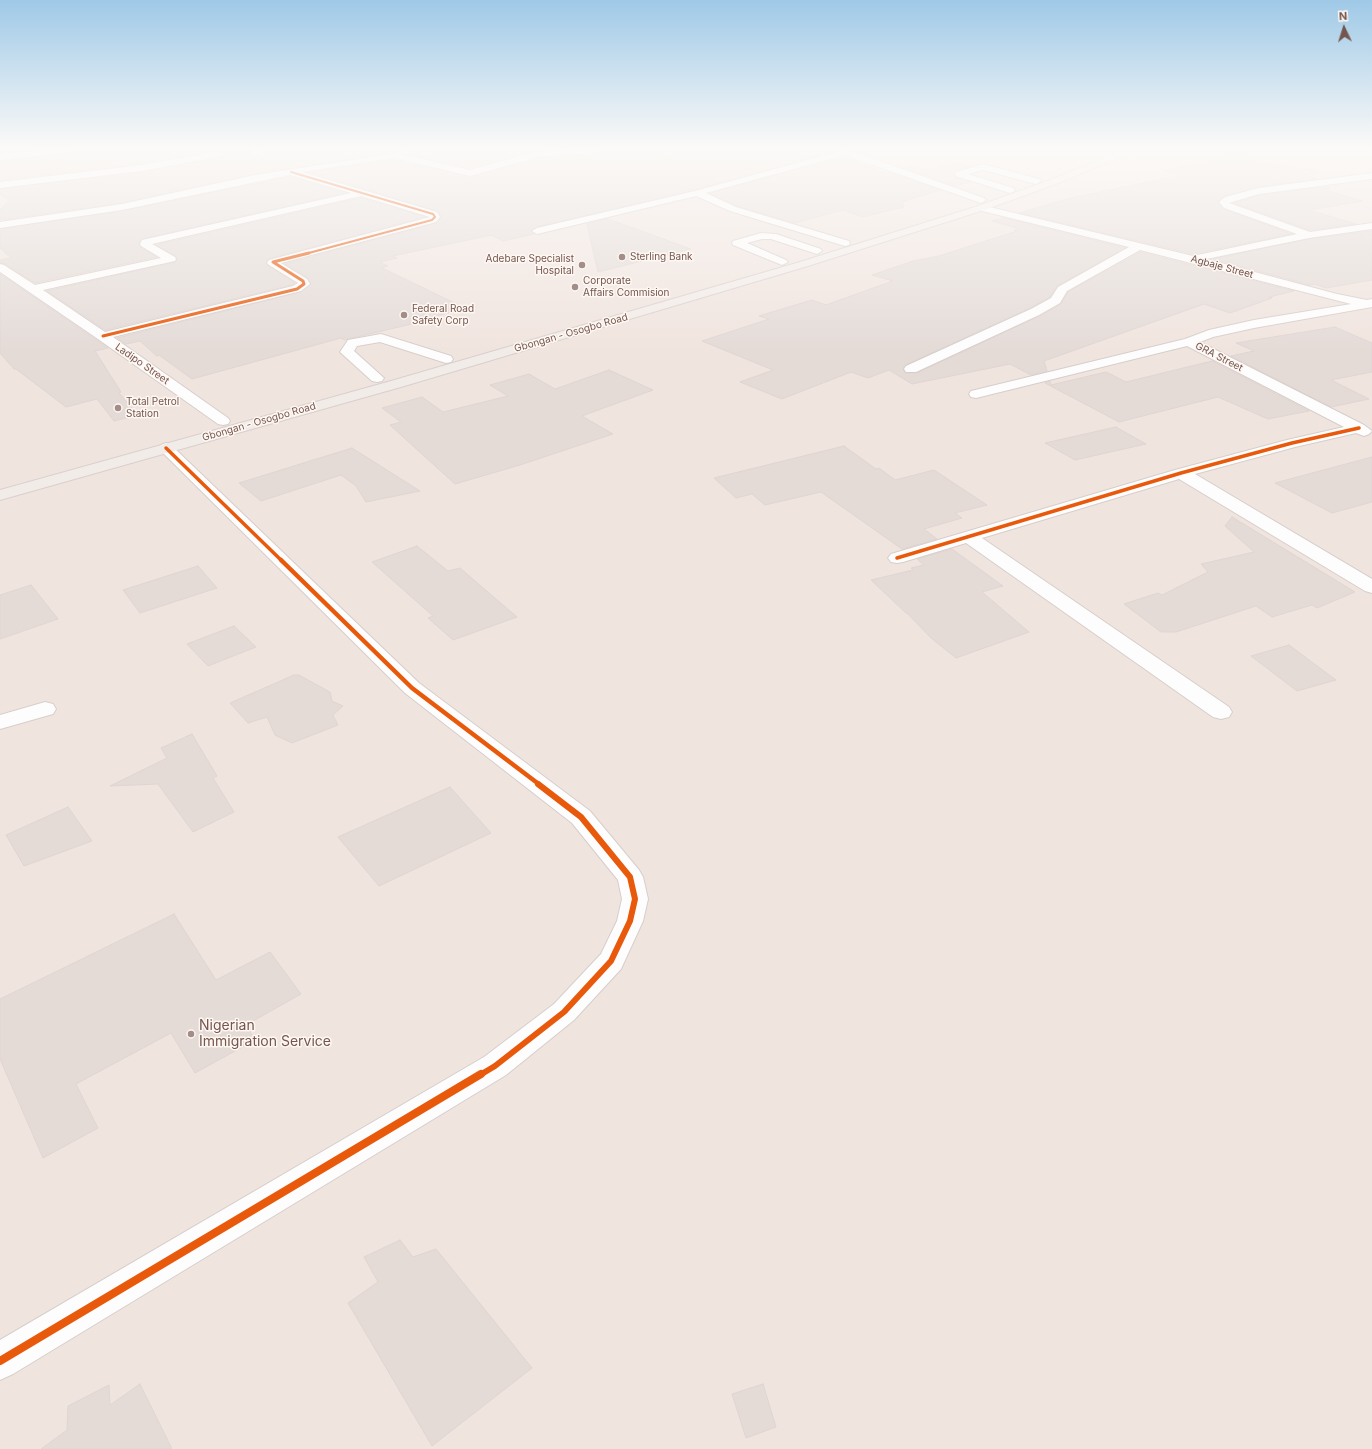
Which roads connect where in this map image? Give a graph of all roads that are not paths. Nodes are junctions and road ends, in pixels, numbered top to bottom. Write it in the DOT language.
graph roads {
  1 [pos="57,217"];
  2 [pos="263,217"];
  3 [pos="435,217"];
  4 [pos="598,217"];
  5 [pos="758,217"];
  6 [pos="937,217"];
  7 [pos="944,217"];
  8 [pos="1028,217"];
  9 [pos="1257,217"];
  10 [pos="0,225"];
  11 [pos="1372,226"];
  12 [pos="537,231"];
  13 [pos="1309,235"];
  14 [pos="845,243"];
  15 [pos="1138,246"];
  16 [pos="817,251"];
  17 [pos="1192,259"];
  18 [pos="782,262"];
  19 [pos="0,267"];
  20 [pos="33,289"];
  21 [pos="1372,303"];
  22 [pos="103,336"];
  23 [pos="1189,342"];
  24 [pos="446,359"];
  25 [pos="911,369"];
  26 [pos="377,378"];
  27 [pos="976,394"];
  28 [pos="223,421"];
  29 [pos="1366,431"];
  30 [pos="166,448"];
  31 [pos="1181,473"];
  32 [pos="0,483"];
  33 [pos="0,495"];
  34 [pos="969,537"];
  35 [pos="897,558"];
  36 [pos="1372,587"];
  37 [pos="45,709"];
  38 [pos="1221,712"];
  39 [pos="0,722"];
  40 [pos="0,1360"];
  1 -- 10 [label="street"];
  2 -- 20 [label="street"];
  3 -- 22 [label="street"];
  4 -- 12 [label="street"];
  5 -- 14 [label="street"];
  6 -- 14 [label="main road, Gbongan - Osogbo Road"];
  7 -- 30 [label="main road, Gbongan - Osogbo Road"];
  8 -- 15 [label="street, Agbaje Street"];
  9 -- 13 [label="street"];
  11 -- 13 [label="street"];
  13 -- 17 [label="street"];
  14 -- 16 [label="main road, Gbongan - Osogbo Road"];
  15 -- 17 [label="street, Agbaje Street"];
  15 -- 25 [label="street"];
  16 -- 18 [label="main road, Gbongan - Osogbo Road"];
  16 -- 18 [label="street"];
  17 -- 21 [label="street, Agbaje Street"];
  18 -- 24 [label="main road, Gbongan - Osogbo Road"];
  19 -- 20 [label="street, Ladipo Street"];
  20 -- 22 [label="street, Ladipo Street"];
  21 -- 23 [label="street, GRA Street"];
  22 -- 28 [label="street, Ladipo Street"];
  23 -- 27 [label="street"];
  23 -- 29 [label="street, GRA Street"];
  24 -- 26 [label="main road, Gbongan - Osogbo Road"];
  24 -- 26 [label="street"];
  26 -- 28 [label="main road, Gbongan - Osogbo Road"];
  28 -- 32 [label="main road, Gbongan - Osogbo Road"];
  29 -- 31 [label="street"];
  30 -- 33 [label="main road, Gbongan - Osogbo Road"];
  30 -- 40 [label="street"];
  31 -- 34 [label="street"];
  31 -- 36 [label="street"];
  34 -- 35 [label="street"];
  34 -- 38 [label="street"];
  37 -- 39 [label="street"];
}
